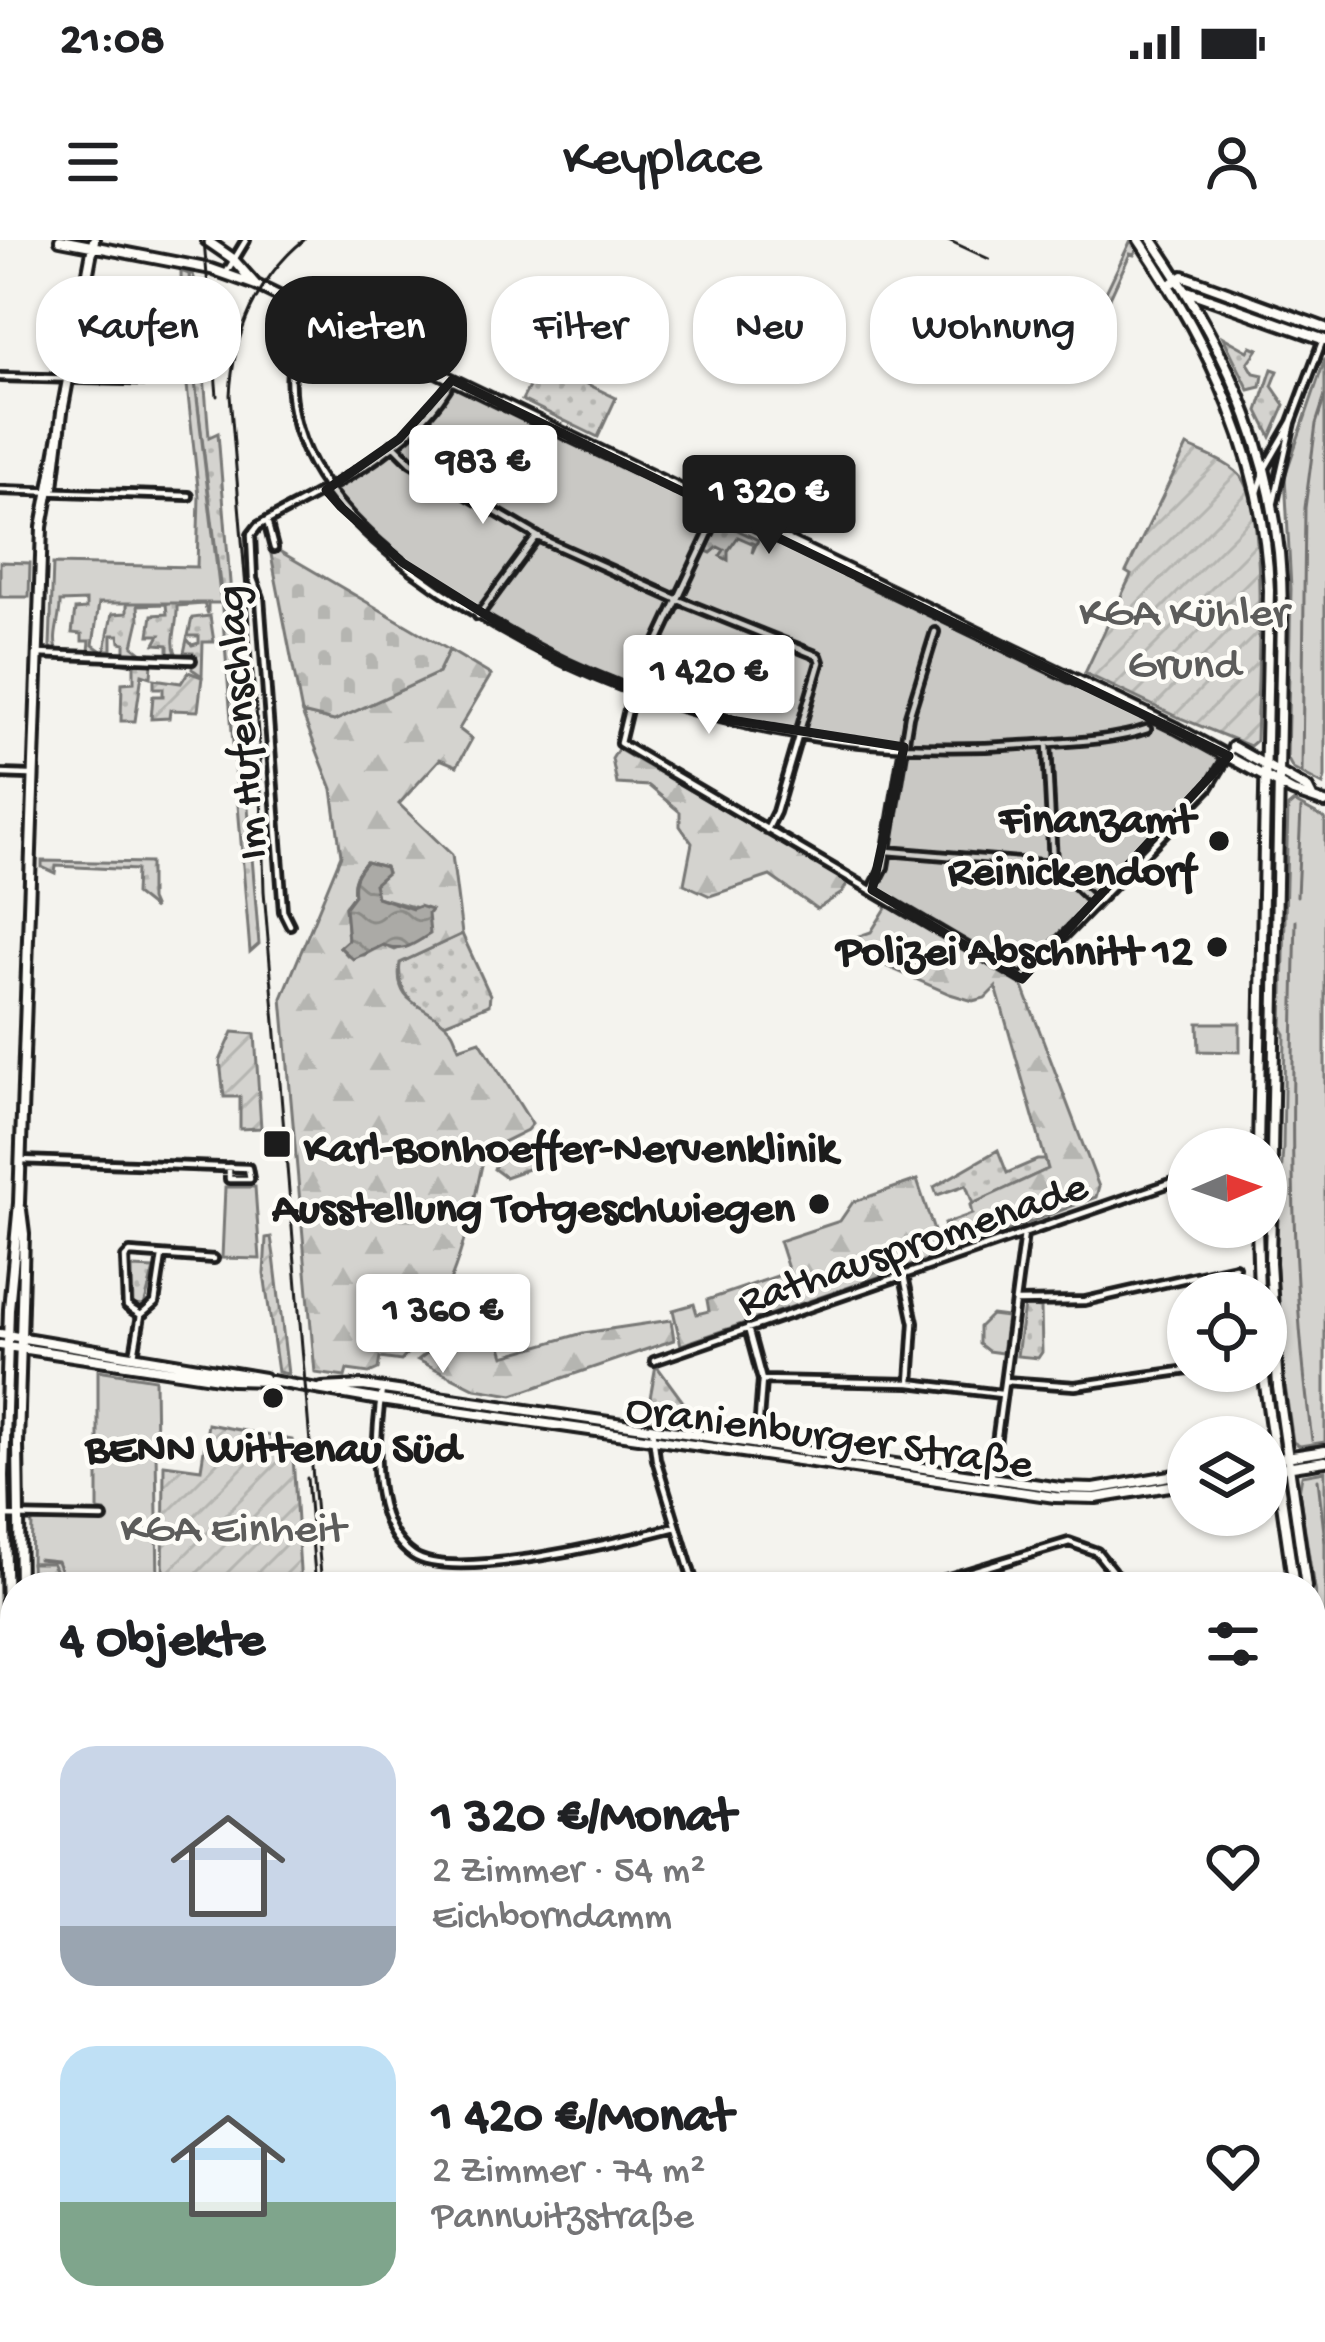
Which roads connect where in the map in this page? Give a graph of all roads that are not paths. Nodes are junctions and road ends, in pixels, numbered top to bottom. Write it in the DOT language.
graph roads {
  1 [pos="60,240"];
  2 [pos="206,240"];
  3 [pos="246,240"];
  4 [pos="1139,240"];
  5 [pos="1152,240"];
  6 [pos="93,243"];
  7 [pos="232,258"];
  8 [pos="226,273"];
  9 [pos="87,276"];
  10 [pos="1178,278"];
  11 [pos="256,285"];
  12 [pos="1168,286"];
  13 [pos="265,290"];
  14 [pos="1185,290"];
  15 [pos="1208,331"];
  16 [pos="1324,334"];
  17 [pos="1196,338"];
  18 [pos="0,377"];
  19 [pos="36,378"];
  20 [pos="67,384"];
  21 [pos="290,384"];
  22 [pos="449,384"];
  23 [pos="460,384"];
  24 [pos="1292,422"];
  25 [pos="393,444"];
  26 [pos="1266,467"];
  27 [pos="0,490"];
  28 [pos="326,490"];
  29 [pos="50,491"];
  30 [pos="1258,493"];
  31 [pos="189,496"];
  32 [pos="1274,502"];
  33 [pos="267,521"];
  34 [pos="713,522"];
  35 [pos="536,536"];
  36 [pos="274,548"];
  37 [pos="676,599"];
  38 [pos="478,616"];
  39 [pos="935,632"];
  40 [pos="38,654"];
  41 [pos="192,660"];
  42 [pos="634,694"];
  43 [pos="1147,729"];
  44 [pos="796,736"];
  45 [pos="1047,743"];
  46 [pos="904,747"];
  47 [pos="1231,752"];
  48 [pos="1266,764"];
  49 [pos="1279,772"];
  50 [pos="0,774"];
  51 [pos="34,775"];
  52 [pos="1265,776"];
  53 [pos="1278,784"];
  54 [pos="1320,798"];
  55 [pos="1264,806"];
  56 [pos="1278,806"];
  57 [pos="767,830"];
  58 [pos="886,851"];
  59 [pos="1053,864"];
  60 [pos="872,890"];
  61 [pos="1095,903"];
  62 [pos="290,925"];
  63 [pos="1262,940"];
  64 [pos="1275,940"];
  65 [pos="1258,1128"];
  66 [pos="1269,1128"];
  67 [pos="20,1160"];
  68 [pos="229,1167"];
  69 [pos="1167,1184"];
  70 [pos="19,1202"];
  71 [pos="1024,1234"];
  72 [pos="1270,1248"];
  73 [pos="163,1254"];
  74 [pos="214,1259"];
  75 [pos="1235,1268"];
  76 [pos="904,1275"];
  77 [pos="1017,1302"];
  78 [pos="141,1315"];
  79 [pos="748,1328"];
  80 [pos="4,1334"];
  81 [pos="22,1337"];
  82 [pos="4,1346"];
  83 [pos="22,1349"];
  84 [pos="134,1360"];
  85 [pos="654,1361"];
  86 [pos="1167,1373"];
  87 [pos="762,1380"];
  88 [pos="1006,1382"];
  89 [pos="910,1383"];
  90 [pos="320,1388"];
  91 [pos="382,1389"];
  92 [pos="1004,1395"];
  93 [pos="380,1400"];
  94 [pos="652,1434"];
  95 [pos="756,1450"];
  96 [pos="1325,1451"];
  97 [pos="1325,1461"];
  98 [pos="1288,1462"];
  99 [pos="1167,1476"];
  100 [pos="991,1483"];
  101 [pos="1167,1486"];
  102 [pos="18,1515"];
  103 [pos="3,1516"];
  104 [pos="103,1518"];
  105 [pos="676,1527"];
  106 [pos="1284,1536"];
  107 [pos="5,1572"];
  108 [pos="20,1572"];
  109 [pos="690,1572"];
  110 [pos="969,1572"];
  111 [pos="1113,1572"];
  112 [pos="1291,1572"];
  113 [pos="1304,1572"];
  1 -- 6 [label="main road"];
  2 -- 7 [label="main road"];
  3 -- 7 [label="street"];
  4 -- 12 [label="main road"];
  5 -- 10 [label="main road"];
  6 -- 8 [label="main road"];
  6 -- 9 [label="main road"];
  7 -- 8 [label="street"];
  7 -- 11 [label="main road"];
  8 -- 11 [label="main road"];
  10 -- 12 [label="main road"];
  10 -- 14 [label="main road"];
  10 -- 16 [label="main road"];
  11 -- 13 [label="main road"];
  12 -- 14 [label="main road"];
  12 -- 17 [label="main road"];
  14 -- 15 [label="main road"];
  14 -- 16 [label="main road"];
  15 -- 17 [label="main road"];
  15 -- 26 [label="main road"];
  16 -- 24 [label="street"];
  17 -- 30 [label="main road"];
  18 -- 19 [label="street"];
  20 -- 29 [label="main road"];
  21 -- 28 [label="street"];
  22 -- 25 [label="street, Im Hufenschlag"];
  23 -- 47 [label="main road"];
  24 -- 26 [label="street"];
  24 -- 32 [label="street"];
  25 -- 28 [label="street, Im Hufenschlag"];
  25 -- 35 [label="street"];
  26 -- 30 [label="street"];
  26 -- 32 [label="main road"];
  27 -- 29 [label="street"];
  28 -- 33 [label="street, Im Hufenschlag"];
  28 -- 38 [label="street"];
  29 -- 31 [label="street"];
  29 -- 40 [label="main road"];
  30 -- 48 [label="main road"];
  32 -- 49 [label="main road"];
  33 -- 36 [label="street, Im Hufenschlag"];
  33 -- 62 [label="street, Im Hufenschlag"];
  34 -- 37 [label="street"];
  35 -- 37 [label="street"];
  35 -- 38 [label="street"];
  37 -- 42 [label="street"];
  37 -- 44 [label="street"];
  38 -- 42 [label="street"];
  39 -- 46 [label="street"];
  40 -- 41 [label="street"];
  40 -- 51 [label="main road"];
  42 -- 44 [label="street"];
  42 -- 57 [label="street"];
  43 -- 45 [label="street"];
  44 -- 46 [label="street"];
  44 -- 57 [label="street"];
  45 -- 46 [label="street"];
  45 -- 59 [label="street"];
  46 -- 58 [label="street"];
  47 -- 48 [label="main road"];
  47 -- 52 [label="main road"];
  47 -- 61 [label="street"];
  48 -- 49 [label="main road"];
  48 -- 52 [label="main road"];
  49 -- 53 [label="main road"];
  49 -- 54 [label="main road"];
  50 -- 51 [label="street"];
  51 -- 67 [label="main road"];
  52 -- 53 [label="main road"];
  52 -- 55 [label="main road"];
  53 -- 54 [label="main road"];
  53 -- 56 [label="main road"];
  55 -- 56 [label="main road"];
  55 -- 63 [label="main road"];
  56 -- 64 [label="main road"];
  57 -- 60 [label="street"];
  58 -- 59 [label="street"];
  58 -- 60 [label="street"];
  59 -- 61 [label="street"];
  60 -- 61 [label="street"];
  63 -- 64 [label="main road"];
  63 -- 65 [label="main road"];
  64 -- 66 [label="main road"];
  67 -- 68 [label="street"];
  67 -- 70 [label="main road"];
  69 -- 71 [label="street, Rathauspromenade"];
  70 -- 80 [label="main road"];
  70 -- 81 [label="main road"];
  71 -- 76 [label="street, Rathauspromenade"];
  71 -- 77 [label="street"];
  72 -- 98 [label="main road"];
  73 -- 74 [label="street"];
  73 -- 78 [label="street"];
  73 -- 78 [label="street"];
  75 -- 77 [label="street"];
  76 -- 79 [label="street, Rathauspromenade"];
  76 -- 89 [label="street"];
  77 -- 88 [label="street"];
  78 -- 84 [label="street"];
  79 -- 85 [label="street, Rathauspromenade"];
  79 -- 87 [label="street"];
  80 -- 81 [label="main road"];
  80 -- 82 [label="main road"];
  81 -- 83 [label="main road"];
  81 -- 84 [label="main road"];
  82 -- 83 [label="main road"];
  82 -- 103 [label="main road"];
  83 -- 84 [label="main road"];
  83 -- 102 [label="main road"];
  84 -- 90 [label="main road, Oranienburger Straße"];
  86 -- 88 [label="street"];
  87 -- 89 [label="street"];
  87 -- 95 [label="street"];
  88 -- 92 [label="street"];
  89 -- 92 [label="street"];
  90 -- 91 [label="main road, Oranienburger Straße"];
  90 -- 93 [label="main road, Oranienburger Straße"];
  91 -- 93 [label="street"];
  91 -- 94 [label="main road, Oranienburger Straße"];
  92 -- 100 [label="street"];
  93 -- 94 [label="main road, Oranienburger Straße"];
  93 -- 105 [label="street"];
  94 -- 95 [label="main road, Oranienburger Straße"];
  94 -- 105 [label="street"];
  95 -- 100 [label="main road, Oranienburger Straße"];
  96 -- 98 [label="main road"];
  97 -- 98 [label="main road"];
  98 -- 113 [label="main road"];
  99 -- 100 [label="main road, Oranienburger Straße"];
  100 -- 101 [label="main road, Oranienburger Straße"];
  102 -- 103 [label="street"];
  102 -- 104 [label="street"];
  102 -- 108 [label="main road"];
  103 -- 107 [label="main road"];
  105 -- 109 [label="street"];
  106 -- 112 [label="main road"];
  110 -- 111 [label="street"];
}
